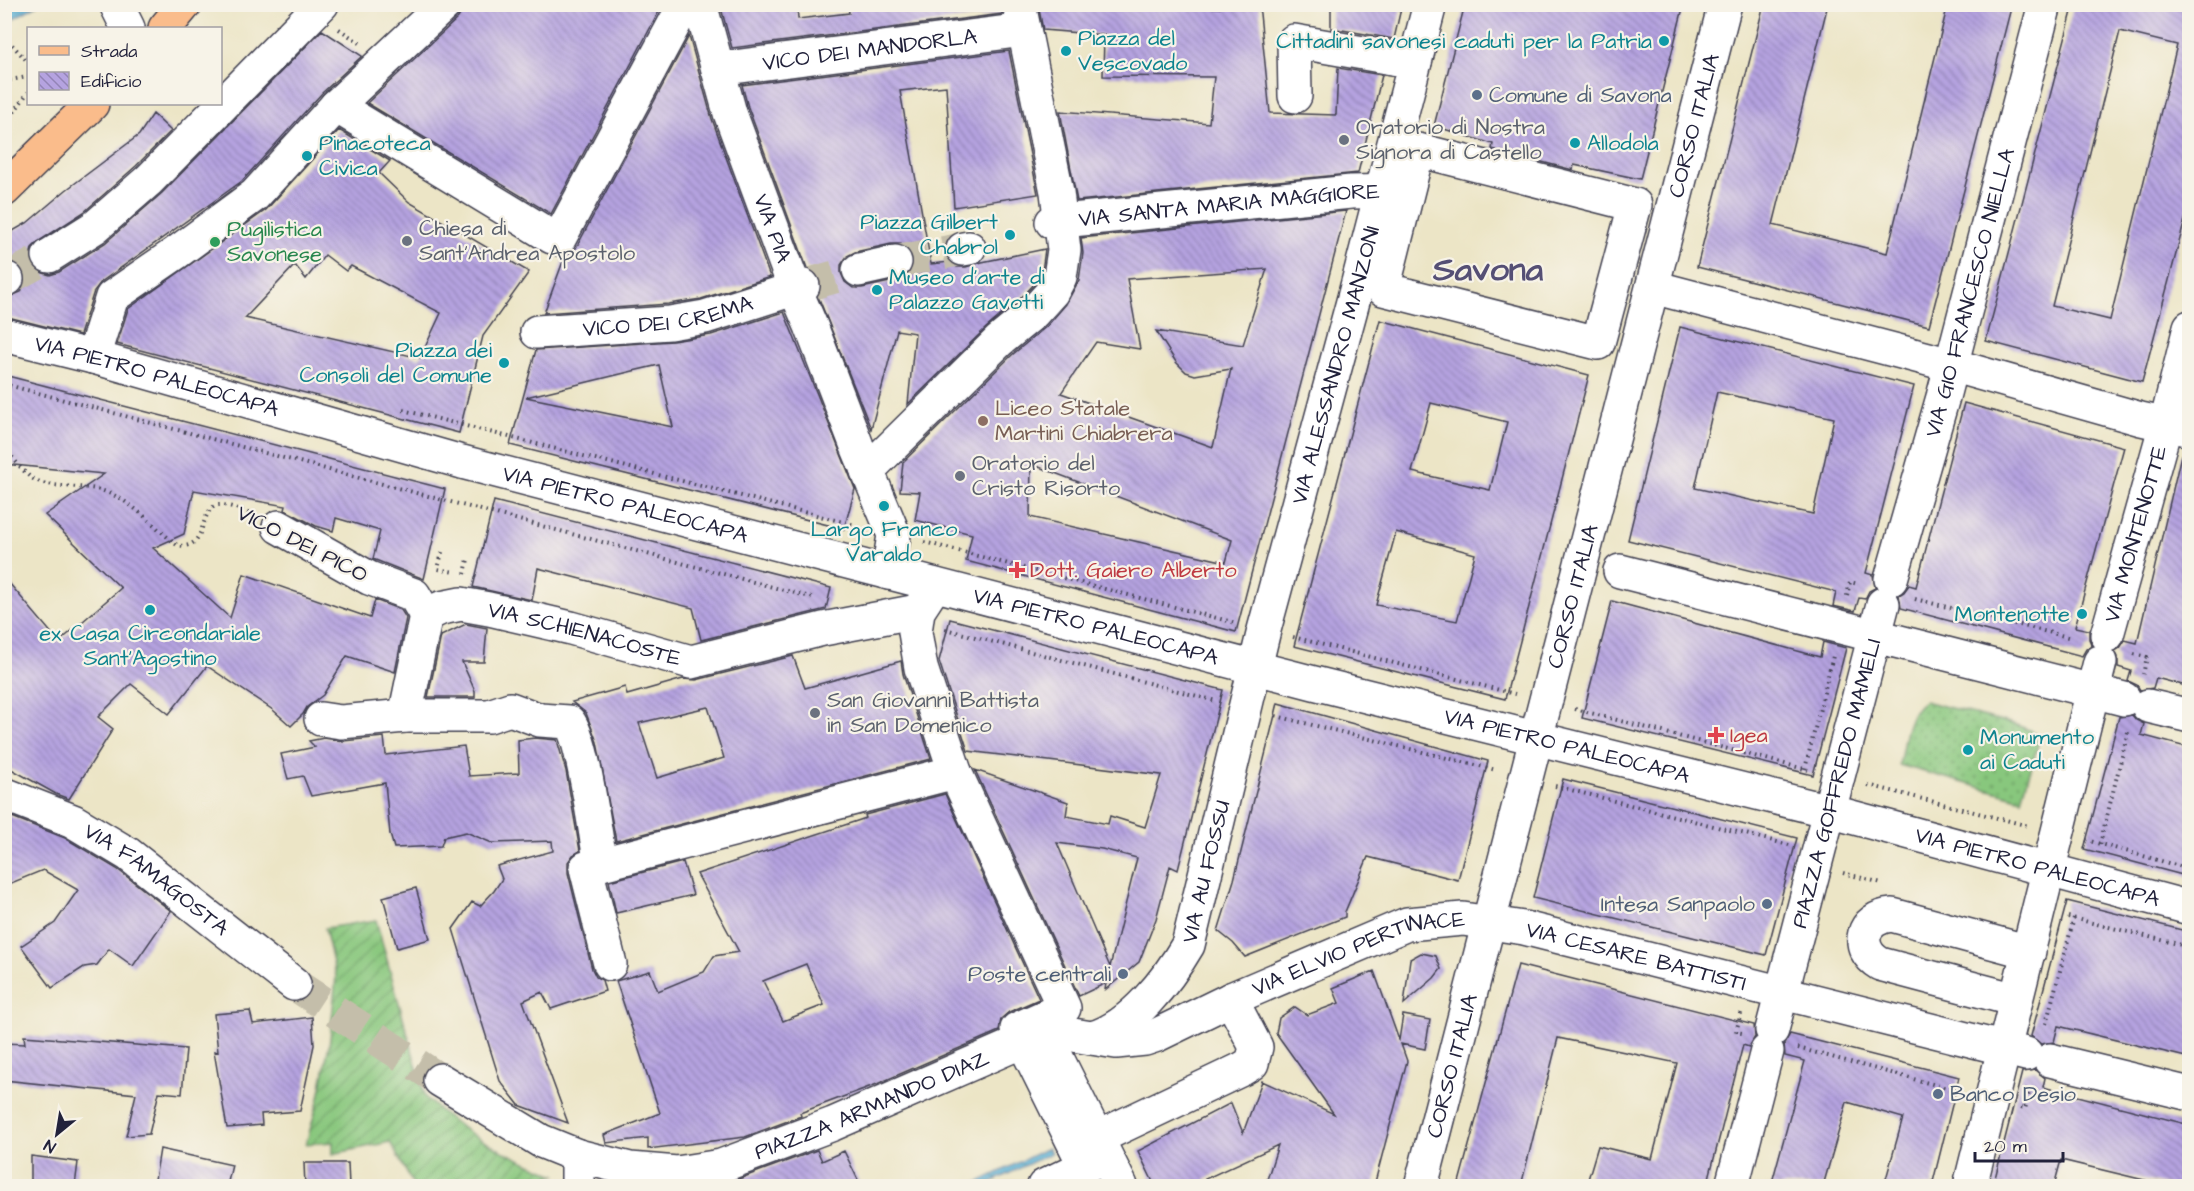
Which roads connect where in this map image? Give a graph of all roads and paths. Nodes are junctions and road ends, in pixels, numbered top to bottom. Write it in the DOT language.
graph roads {
  1 [pos="117,4"];
  2 [pos="185,4"];
  3 [pos="445,4"];
  4 [pos="685,4"];
  5 [pos="700,4"];
  6 [pos="1430,4"];
  7 [pos="1725,4"];
  8 [pos="2045,4"];
  9 [pos="315,7"];
  10 [pos="1021,17"];
  11 [pos="128,27"];
  12 [pos="166,27"];
  13 [pos="5,36"];
  14 [pos="386,60"];
  15 [pos="27,61"];
  16 [pos="1415,62"];
  17 [pos="718,69"];
  18 [pos="27,77"];
  19 [pos="4,81"];
  20 [pos="27,93"];
  21 [pos="1294,96"];
  22 [pos="91,105"];
  23 [pos="336,106"];
  24 [pos="4,127"];
  25 [pos="4,190"];
  26 [pos="1394,191"];
  27 [pos="1056,221"];
  28 [pos="50,256"];
  29 [pos="895,262"];
  30 [pos="859,270"];
  31 [pos="1653,287"];
  32 [pos="799,288"];
  33 [pos="2190,327"];
  34 [pos="537,332"];
  35 [pos="4,334"];
  36 [pos="93,357"];
  37 [pos="1951,365"];
  38 [pos="4,384"];
  39 [pos="461,425"];
  40 [pos="2178,427"];
  41 [pos="4,448"];
  42 [pos="862,459"];
  43 [pos="846,522"];
  44 [pos="279,527"];
  45 [pos="894,535"];
  46 [pos="468,559"];
  47 [pos="1620,571"];
  48 [pos="888,573"];
  49 [pos="465,574"];
  50 [pos="1887,592"];
  51 [pos="1847,595"];
  52 [pos="816,598"];
  53 [pos="927,598"];
  54 [pos="426,615"];
  55 [pos="1239,623"];
  56 [pos="947,630"];
  57 [pos="1876,635"];
  58 [pos="1296,638"];
  59 [pos="2072,638"];
  60 [pos="2134,654"];
  61 [pos="1832,660"];
  62 [pos="2100,662"];
  63 [pos="1255,668"];
  64 [pos="1506,692"];
  65 [pos="2138,693"];
  66 [pos="1220,702"];
  67 [pos="1583,712"];
  68 [pos="1275,715"];
  69 [pos="405,716"];
  70 [pos="2190,716"];
  71 [pos="321,719"];
  72 [pos="2128,732"];
  73 [pos="1536,738"];
  74 [pos="1486,768"];
  75 [pos="1805,769"];
  76 [pos="955,771"];
  77 [pos="1814,771"];
  78 [pos="1867,784"];
  79 [pos="1561,787"];
  80 [pos="4,794"];
  81 [pos="1829,811"];
  82 [pos="2034,827"];
  83 [pos="2086,840"];
  84 [pos="2100,844"];
  85 [pos="1794,847"];
  86 [pos="593,866"];
  87 [pos="2190,869"];
  88 [pos="2050,871"];
  89 [pos="2190,908"];
  90 [pos="2063,915"];
  91 [pos="2074,918"];
  92 [pos="1488,921"];
  93 [pos="2190,947"];
  94 [pos="2029,952"];
  95 [pos="610,964"];
  96 [pos="294,984"];
  97 [pos="1782,992"];
  98 [pos="1231,999"];
  99 [pos="2016,1000"];
  100 [pos="2046,1024"];
  101 [pos="1044,1027"];
  102 [pos="1092,1038"];
  103 [pos="1808,1051"];
  104 [pos="2026,1054"];
  105 [pos="440,1080"];
  106 [pos="1956,1090"];
  107 [pos="2190,1094"];
  108 [pos="1096,1153"];
  109 [pos="578,1171"];
  110 [pos="1044,1186"];
  111 [pos="1121,1186"];
  112 [pos="1421,1186"];
  113 [pos="1732,1186"];
  114 [pos="1970,1186"];
  1 -- 11 [label="street"];
  2 -- 12 [label="main road"];
  3 -- 14 [label="street"];
  4 -- 23 [label="street"];
  5 -- 17 [label="street, VIA PIA"];
  6 -- 16 [label="street, VIA ALESSANDRO MANZONI"];
  7 -- 31 [label="street, CORSO ITALIA"];
  8 -- 37 [label="street, VIA GIO FRANCESCO NIELLA"];
  9 -- 14 [label="path"];
  9 -- 28 [label="street"];
  10 -- 17 [label="street, VICO DEI MANDORLA"];
  10 -- 27 [label="street"];
  13 -- 15 [label="path"];
  14 -- 23 [label="street"];
  16 -- 21 [label="street"];
  16 -- 26 [label="street, VIA ALESSANDRO MANZONI"];
  17 -- 32 [label="street, VIA PIA"];
  18 -- 19 [label="path"];
  20 -- 24 [label="path"];
  22 -- 25 [label="main road"];
  23 -- 36 [label="street"];
  26 -- 26 [label="street"];
  26 -- 27 [label="street, VIA SANTA MARIA MAGGIORE"];
  26 -- 63 [label="street, VIA ALESSANDRO MANZONI"];
  27 -- 42 [label="street"];
  29 -- 30 [label="street"];
  31 -- 37 [label="street"];
  31 -- 73 [label="street, CORSO ITALIA"];
  32 -- 34 [label="street, VICO DEI CREMA"];
  32 -- 42 [label="street, VIA PIA"];
  33 -- 40 [label="street, VIA MONTENOTTE"];
  35 -- 36 [label="street, VIA PIETRO PALEOCAPA"];
  36 -- 48 [label="street, VIA PIETRO PALEOCAPA"];
  37 -- 40 [label="street"];
  37 -- 50 [label="street, VIA GIO FRANCESCO NIELLA"];
  38 -- 52 [label="path"];
  39 -- 43 [label="path"];
  40 -- 62 [label="street, VIA MONTENOTTE"];
  41 -- 44 [label="path, VICO DEI PICO"];
  42 -- 45 [label="street"];
  44 -- 54 [label="street, VICO DEI PICO"];
  45 -- 48 [label="street"];
  45 -- 55 [label="path"];
  46 -- 49 [label="path"];
  47 -- 57 [label="street"];
  48 -- 53 [label="street, VIA PIETRO PALEOCAPA"];
  50 -- 51 [label="path"];
  50 -- 57 [label="street, VIA GIO FRANCESCO NIELLA"];
  50 -- 59 [label="path"];
  53 -- 54 [label="street, VIA SCHIENACOSTE"];
  53 -- 63 [label="street, VIA PIETRO PALEOCAPA"];
  53 -- 76 [label="street"];
  54 -- 69 [label="street"];
  56 -- 66 [label="path"];
  57 -- 62 [label="street, PIAZZA GOFFREDO MAMELI"];
  57 -- 81 [label="street, PIAZZA GOFFREDO MAMELI"];
  58 -- 64 [label="path"];
  60 -- 65 [label="path"];
  61 -- 75 [label="path"];
  62 -- 65 [label="street, PIAZZA GOFFREDO MAMELI"];
  62 -- 88 [label="street"];
  63 -- 73 [label="street, VIA PIETRO PALEOCAPA"];
  63 -- 102 [label="street, VIA AU FOSSU"];
  65 -- 70 [label="street, PIAZZA GOFFREDO MAMELI"];
  67 -- 75 [label="path"];
  68 -- 74 [label="path"];
  69 -- 71 [label="street"];
  69 -- 86 [label="street"];
  72 -- 84 [label="path"];
  73 -- 81 [label="street, VIA PIETRO PALEOCAPA"];
  73 -- 92 [label="street, CORSO ITALIA"];
  75 -- 77 [label="path"];
  76 -- 86 [label="street"];
  76 -- 101 [label="street"];
  78 -- 82 [label="path"];
  79 -- 85 [label="path"];
  80 -- 96 [label="street, VIA FAMAGOSTA"];
  81 -- 88 [label="street, VIA PIETRO PALEOCAPA"];
  81 -- 97 [label="street, PIAZZA GOFFREDO MAMELI"];
  83 -- 84 [label="path"];
  84 -- 87 [label="path"];
  86 -- 95 [label="street"];
  88 -- 89 [label="street, VIA PIETRO PALEOCAPA"];
  88 -- 94 [label="street"];
  90 -- 91 [label="path"];
  91 -- 93 [label="path"];
  91 -- 100 [label="path"];
  92 -- 97 [label="street, VIA CESARE BATTISTI"];
  92 -- 98 [label="street, VIA ELVIO PERTINACE"];
  92 -- 112 [label="street, CORSO ITALIA"];
  94 -- 99 [label="street"];
  94 -- 99 [label="street"];
  97 -- 104 [label="street"];
  97 -- 113 [label="street, PIAZZA GOFFREDO MAMELI"];
  98 -- 102 [label="street, PIAZZA ARMANDO DIAZ"];
  98 -- 108 [label="street"];
  99 -- 104 [label="street"];
  101 -- 102 [label="street, PIAZZA ARMANDO DIAZ"];
  101 -- 108 [label="street"];
  101 -- 109 [label="street, PIAZZA ARMANDO DIAZ"];
  103 -- 106 [label="path"];
  104 -- 107 [label="street"];
  104 -- 114 [label="street"];
  105 -- 109 [label="street"];
  108 -- 110 [label="street"];
  108 -- 111 [label="street"];
}
